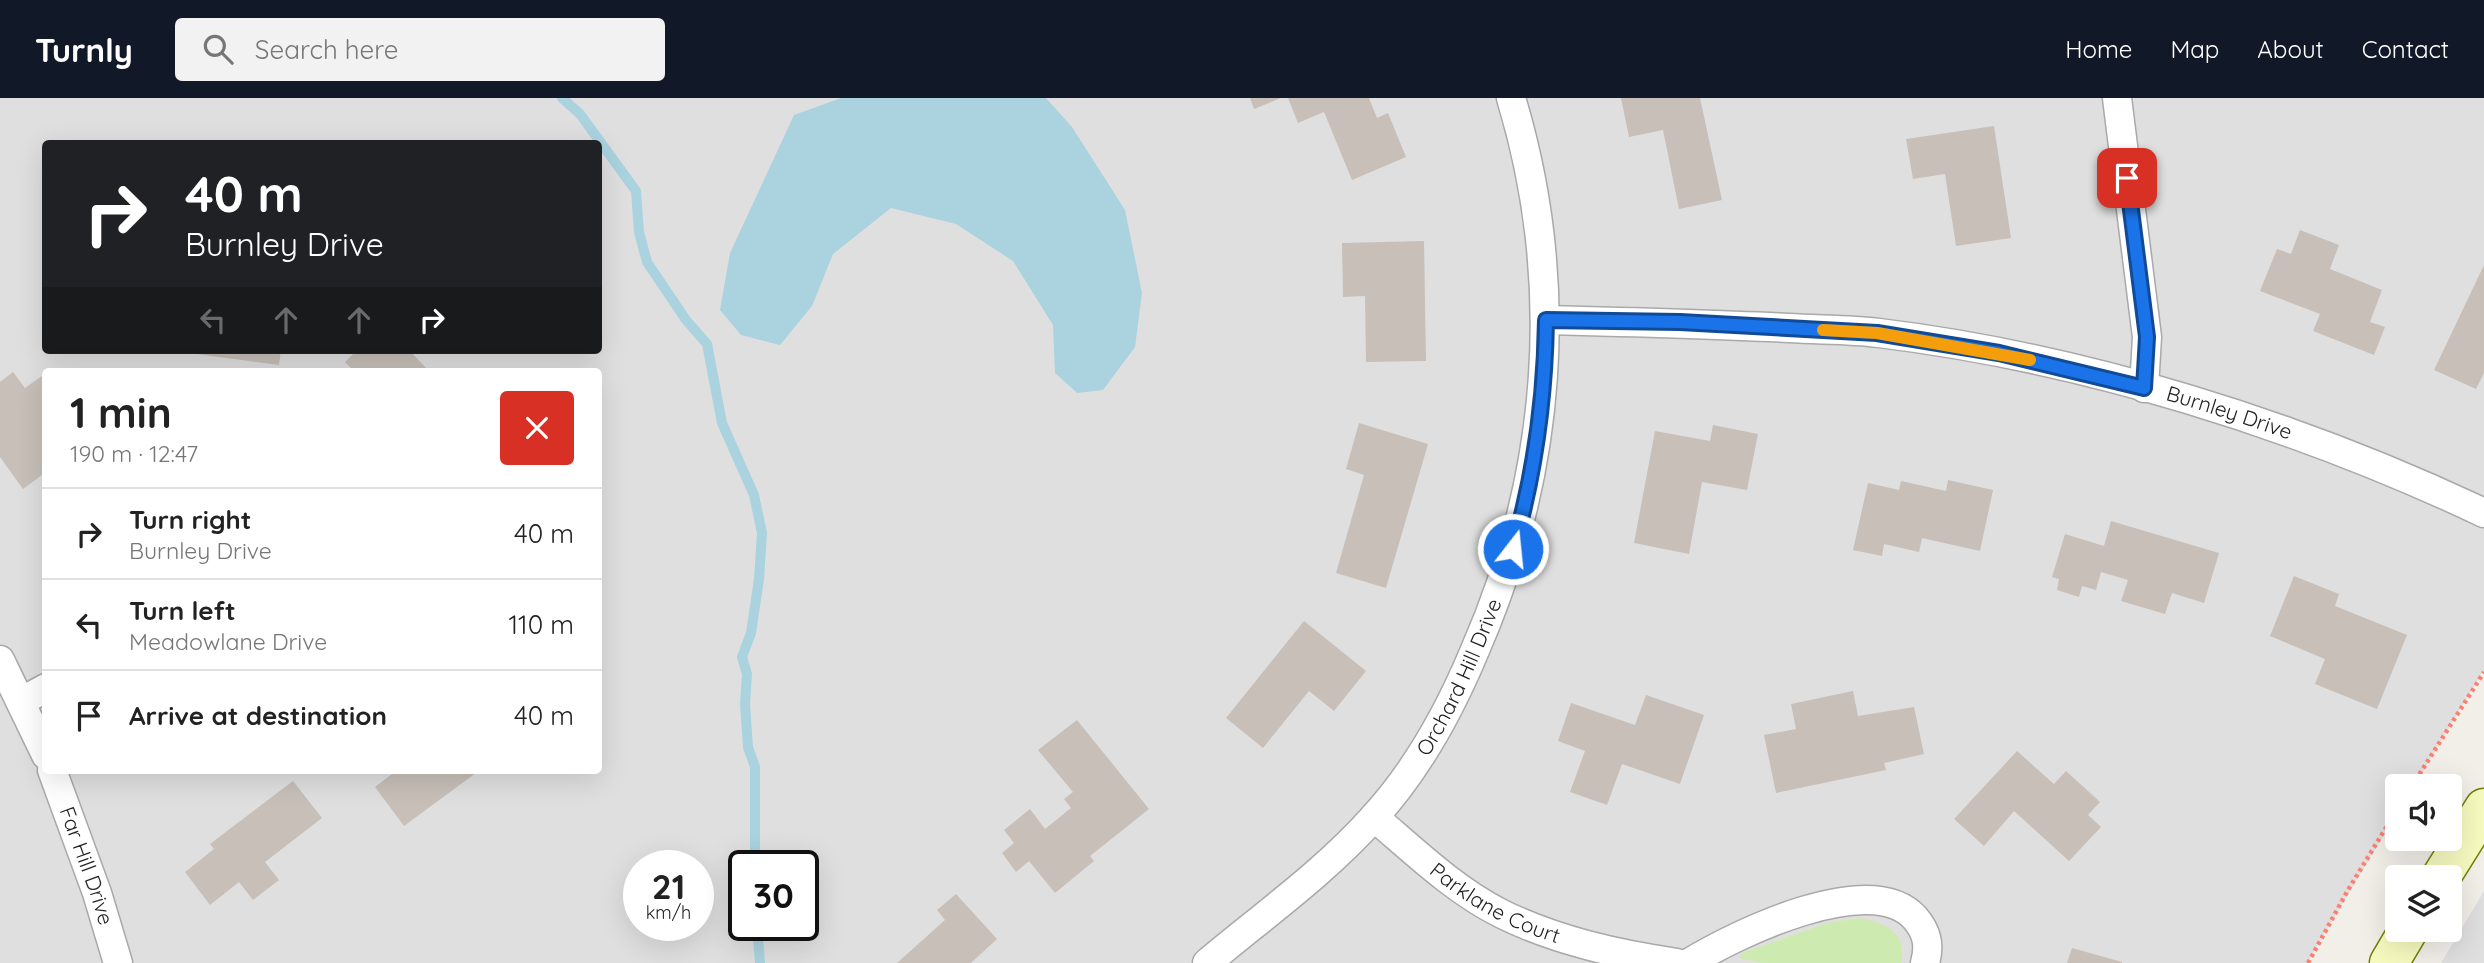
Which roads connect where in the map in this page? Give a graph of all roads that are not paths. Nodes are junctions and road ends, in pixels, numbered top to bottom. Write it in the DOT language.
graph roads {
  1 [pos="1511,98"];
  2 [pos="2117,98"];
  3 [pos="1546,320"];
  4 [pos="2144,388"];
  5 [pos="2484,513"];
  6 [pos="0,660"];
  7 [pos="34,694"];
  8 [pos="42,735"];
  9 [pos="53,774"];
  10 [pos="2484,808"];
  11 [pos="1374,817"];
  12 [pos="2448,865"];
  13 [pos="2401,942"];
  14 [pos="118,963"];
  15 [pos="1207,963"];
  16 [pos="1677,963"];
  17 [pos="1689,963"];
  18 [pos="1925,963"];
  19 [pos="2389,963"];
  1 -- 3 [label="street, Orchard Hill Drive"];
  2 -- 4 [label="street"];
  3 -- 4 [label="street, Burnley Drive"];
  3 -- 11 [label="street, Orchard Hill Drive"];
  4 -- 5 [label="street, Burnley Drive"];
  6 -- 7 [label="street"];
  7 -- 8 [label="street"];
  9 -- 14 [label="street, Far Hill Drive"];
  10 -- 12 [label="street"];
  11 -- 15 [label="street, Orchard Hill Drive"];
  11 -- 16 [label="street, Parklane Court"];
  13 -- 19 [label="street"];
  17 -- 18 [label="street"];
}
